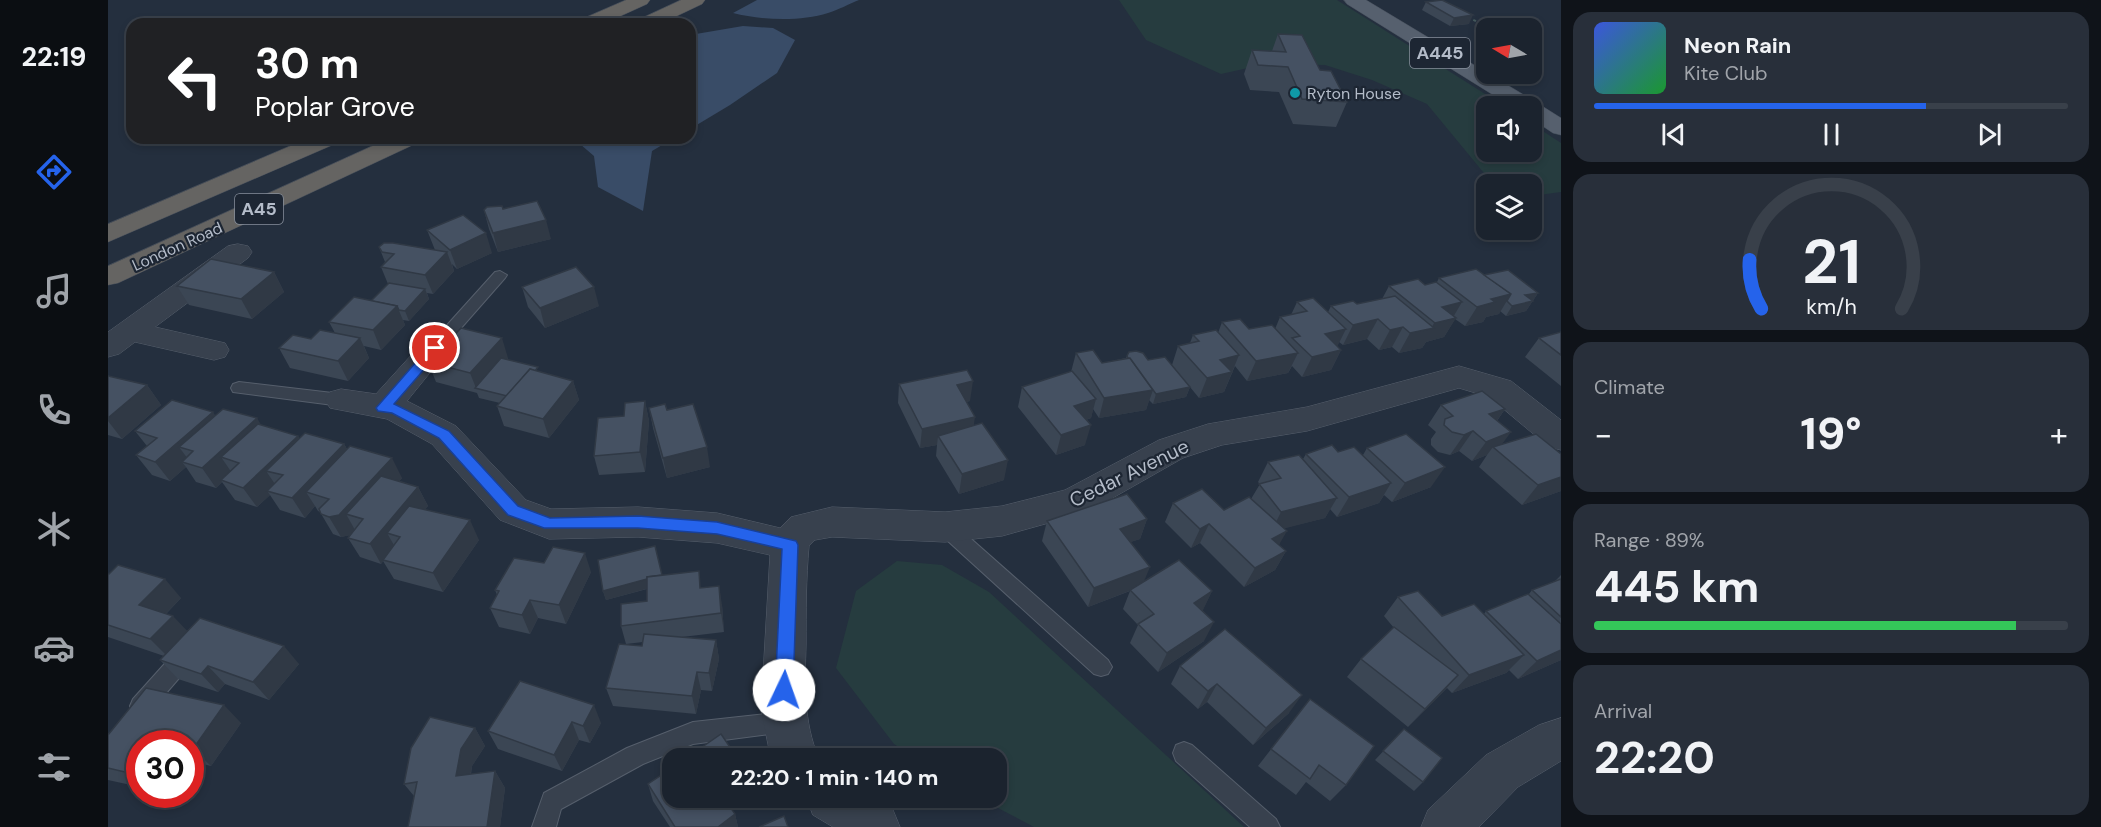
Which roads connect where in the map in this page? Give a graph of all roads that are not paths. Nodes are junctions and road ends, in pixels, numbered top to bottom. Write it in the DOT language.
graph roads {
  1 [pos="641,0"];
  2 [pos="696,0"];
  3 [pos="1353,0"];
  4 [pos="600,18"];
  5 [pos="658,18"];
  6 [pos="1510,96"];
  7 [pos="1542,116"];
  8 [pos="1561,128"];
  9 [pos="315,144"];
  10 [pos="396,144"];
  11 [pos="108,234"];
  12 [pos="238,252"];
  13 [pos="500,275"];
  14 [pos="108,277"];
  15 [pos="119,339"];
  16 [pos="435,348"];
  17 [pos="214,350"];
  18 [pos="239,388"];
  19 [pos="341,400"];
  20 [pos="382,408"];
  21 [pos="1561,438"];
  22 [pos="945,528"];
  23 [pos="790,545"];
  24 [pos="197,642"];
  25 [pos="1101,667"];
  26 [pos="130,717"];
  27 [pos="1561,739"];
  28 [pos="791,741"];
  29 [pos="1184,753"];
  30 [pos="846,808"];
  31 [pos="544,827"];
  32 [pos="876,827"];
  33 [pos="1268,827"];
  34 [pos="1445,827"];
  1 -- 4 [label="highway"];
  2 -- 5 [label="highway"];
  3 -- 6 [label="main road, A445"];
  7 -- 8 [label="main road"];
  9 -- 11 [label="highway, London Road / A45"];
  10 -- 14 [label="highway, London Road / A45"];
  12 -- 15 [label="street"];
  13 -- 16 [label="lane"];
  15 -- 17 [label="street"];
  16 -- 20 [label="street"];
  18 -- 19 [label="lane"];
  19 -- 20 [label="street"];
  20 -- 23 [label="street"];
  21 -- 22 [label="street, Cedar Avenue"];
  22 -- 23 [label="street, Cedar Avenue"];
  22 -- 25 [label="lane"];
  23 -- 28 [label="street"];
  24 -- 26 [label="lane"];
  27 -- 34 [label="street"];
  28 -- 31 [label="lane"];
  29 -- 33 [label="lane"];
  30 -- 32 [label="street"];
}
